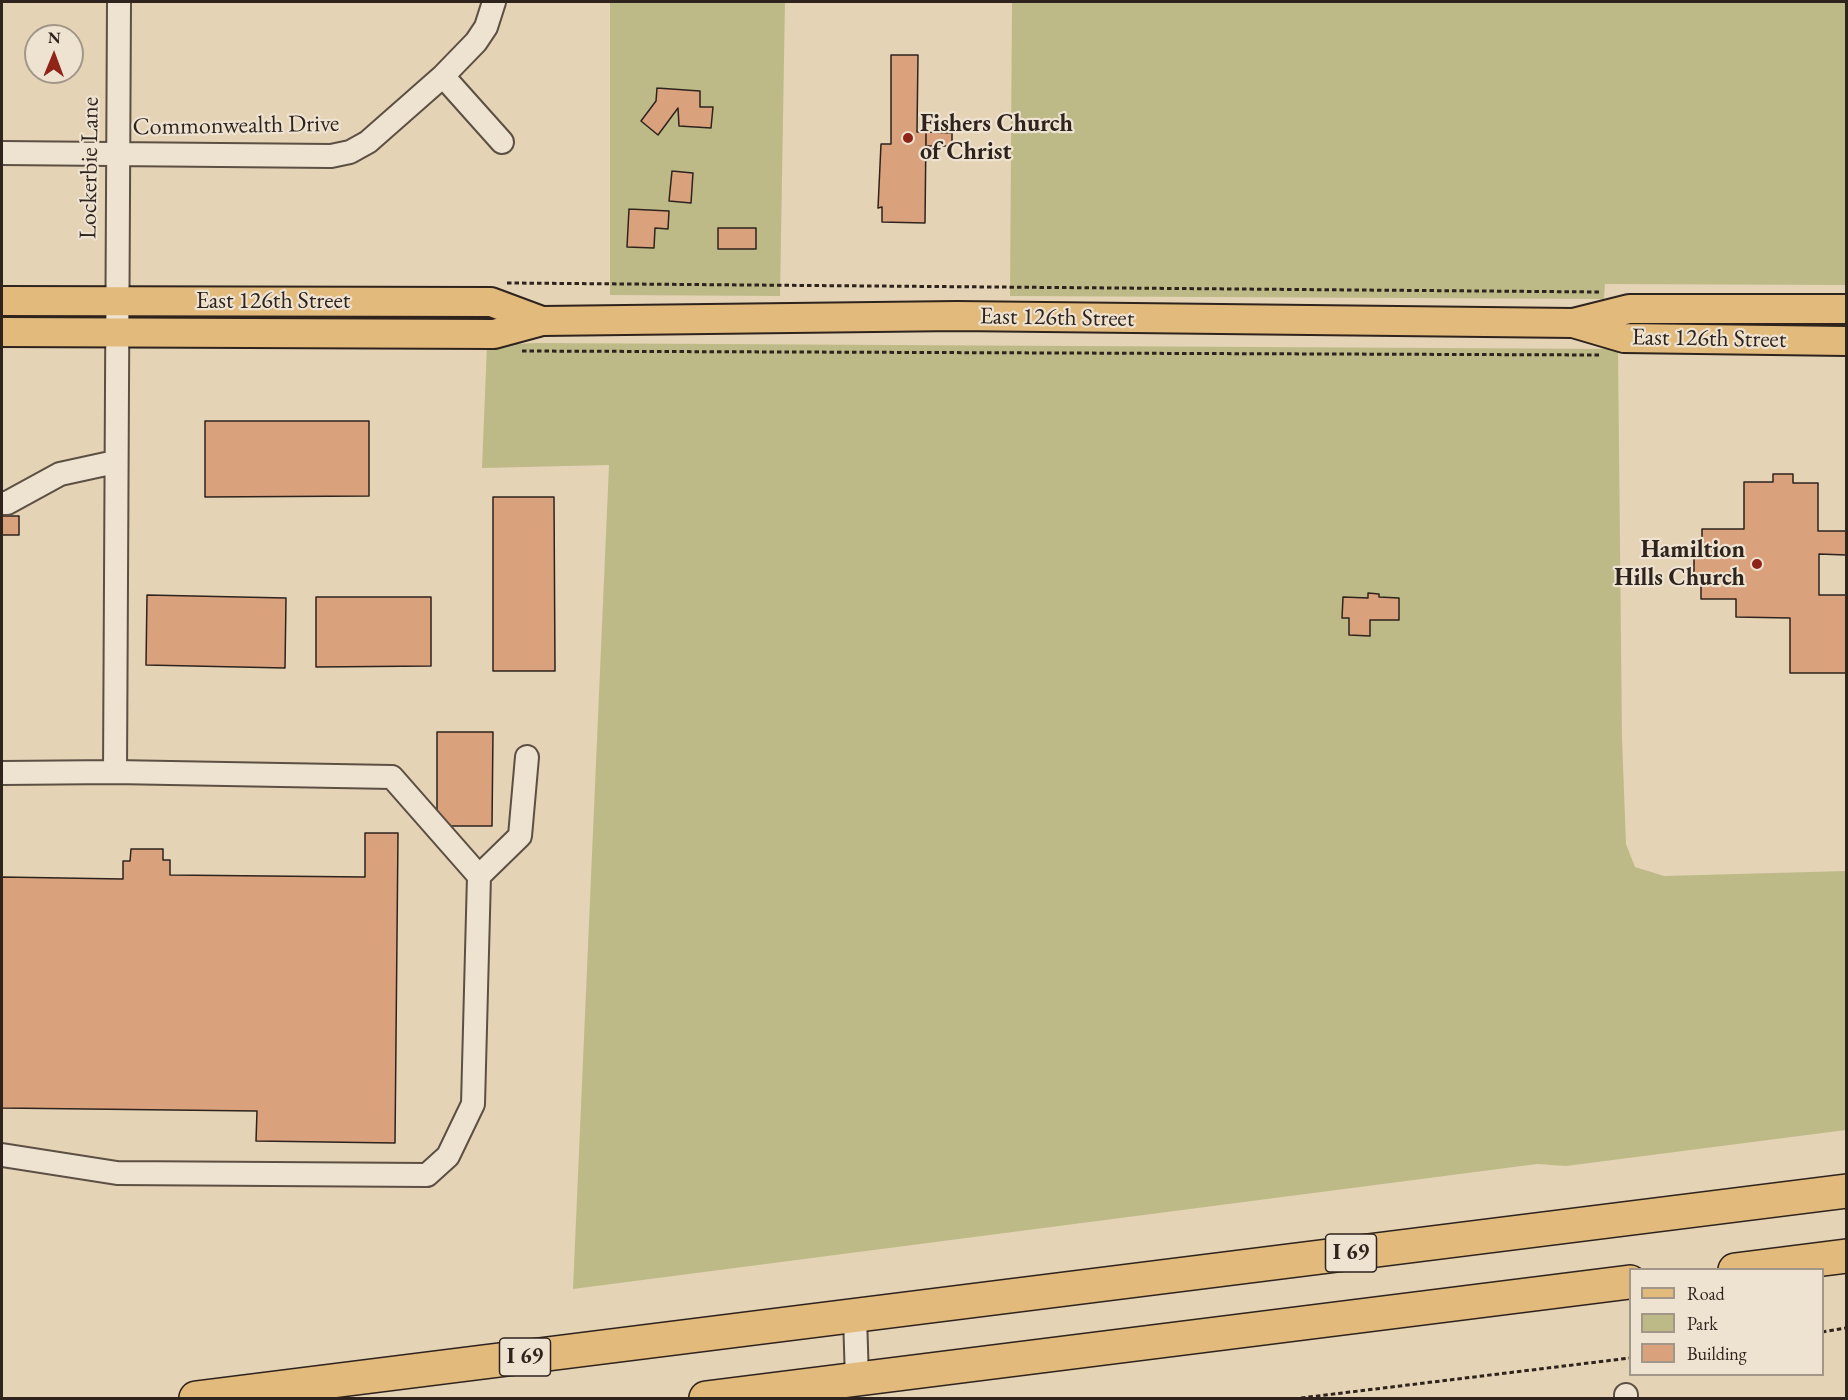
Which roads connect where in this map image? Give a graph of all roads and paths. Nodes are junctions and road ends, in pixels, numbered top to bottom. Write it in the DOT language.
graph roads {
  1 [pos="119,2"];
  2 [pos="494,2"];
  3 [pos="443,76"];
  4 [pos="502,142"];
  5 [pos="2,153"];
  6 [pos="118,155"];
  7 [pos="499,283"];
  8 [pos="1604,292"];
  9 [pos="117,300"];
  10 [pos="2,301"];
  11 [pos="1846,309"];
  12 [pos="542,321"];
  13 [pos="1573,323"];
  14 [pos="2,332"];
  15 [pos="116,332"];
  16 [pos="1846,341"];
  17 [pos="519,351"];
  18 [pos="1604,355"];
  19 [pos="115,462"];
  20 [pos="2,503"];
  21 [pos="526,757"];
  22 [pos="2,772"];
  23 [pos="115,772"];
  24 [pos="479,876"];
  25 [pos="2,1155"];
  26 [pos="1846,1191"];
  27 [pos="1846,1256"];
  28 [pos="1744,1268"];
  29 [pos="1629,1282"];
  30 [pos="855,1316"];
  31 [pos="1846,1328"];
  32 [pos="1824,1332"];
  33 [pos="1629,1358"];
  34 [pos="857,1380"];
  35 [pos="196,1398"];
  36 [pos="706,1398"];
  37 [pos="1301,1398"];
  1 -- 6 [label="street, Lockerbie Lane"];
  2 -- 3 [label="street, Commonwealth Drive"];
  3 -- 4 [label="street"];
  3 -- 6 [label="street, Commonwealth Drive"];
  5 -- 6 [label="street, Commonwealth Drive"];
  6 -- 9 [label="street, Lockerbie Lane"];
  7 -- 8 [label="path"];
  9 -- 10 [label="main road, East 126th Street"];
  9 -- 12 [label="main road, East 126th Street"];
  9 -- 15 [label="street, Lockerbie Lane"];
  11 -- 13 [label="main road, East 126th Street"];
  12 -- 13 [label="main road, East 126th Street"];
  12 -- 15 [label="main road, East 126th Street"];
  13 -- 16 [label="main road, East 126th Street"];
  14 -- 15 [label="main road, East 126th Street"];
  15 -- 19 [label="street, Lockerbie Lane"];
  17 -- 18 [label="path"];
  19 -- 20 [label="street"];
  19 -- 23 [label="street, Lockerbie Lane"];
  21 -- 24 [label="street"];
  22 -- 23 [label="street"];
  23 -- 24 [label="street"];
  24 -- 25 [label="street"];
  26 -- 30 [label="highway, I 69"];
  27 -- 28 [label="highway"];
  29 -- 34 [label="highway"];
  30 -- 34 [label="street"];
  30 -- 35 [label="highway, I 69"];
  31 -- 32 [label="path"];
  33 -- 37 [label="path"];
  34 -- 36 [label="highway"];
}
